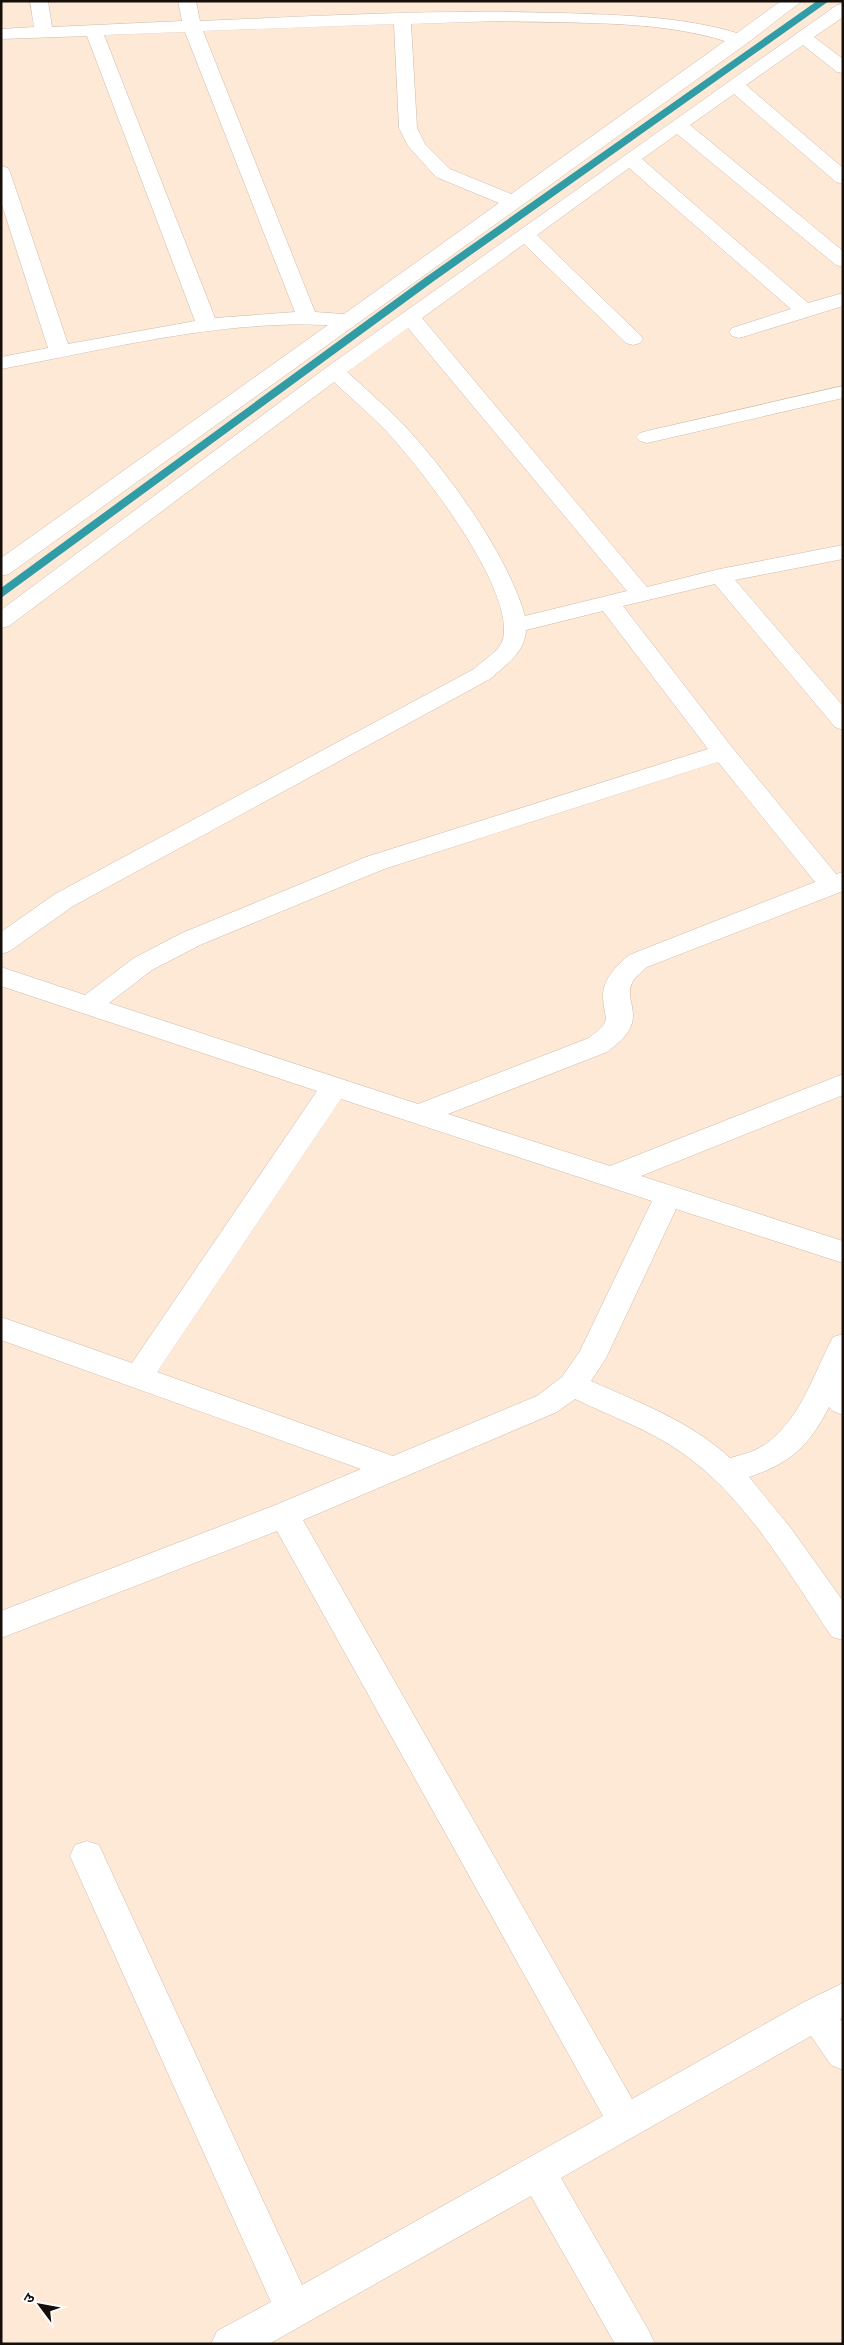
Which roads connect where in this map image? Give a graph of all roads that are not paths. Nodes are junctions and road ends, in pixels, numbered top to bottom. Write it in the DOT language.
graph roads {
  1 [pos="39,1"];
  2 [pos="187,1"];
  3 [pos="343,1"];
  4 [pos="642,1"];
  5 [pos="793,1"];
  6 [pos="496,9"];
  7 [pos="843,9"];
  8 [pos="402,18"];
  9 [pos="348,20"];
  10 [pos="649,21"];
  11 [pos="192,26"];
  12 [pos="94,31"];
  13 [pos="44,33"];
  14 [pos="1,34"];
  15 [pos="803,37"];
  16 [pos="740,40"];
  17 [pos="843,68"];
  18 [pos="735,85"];
  19 [pos="678,125"];
  20 [pos="630,159"];
  21 [pos="1,172"];
  22 [pos="843,178"];
  23 [pos="513,202"];
  24 [pos="525,234"];
  25 [pos="843,261"];
  26 [pos="843,298"];
  27 [pos="805,311"];
  28 [pos="410,317"];
  29 [pos="307,318"];
  30 [pos="347,320"];
  31 [pos="207,325"];
  32 [pos="739,332"];
  33 [pos="633,339"];
  34 [pos="60,352"];
  35 [pos="1,363"];
  36 [pos="334,371"];
  37 [pos="843,392"];
  38 [pos="647,437"];
  39 [pos="839,560"];
  40 [pos="1,569"];
  41 [pos="720,576"];
  42 [pos="642,595"];
  43 [pos="609,603"];
  44 [pos="1,621"];
  45 [pos="516,625"];
  46 [pos="843,722"];
  47 [pos="723,752"];
  48 [pos="837,883"];
  49 [pos="1,945"];
  50 [pos="1,976"];
  51 [pos="88,1006"];
  52 [pos="843,1084"];
  53 [pos="334,1086"];
  54 [pos="419,1114"];
  55 [pos="610,1176"];
  56 [pos="669,1195"];
  57 [pos="843,1252"];
  58 [pos="1,1328"];
  59 [pos="843,1345"];
  60 [pos="138,1377"];
  61 [pos="572,1385"];
  62 [pos="834,1393"];
  63 [pos="395,1469"];
  64 [pos="724,1472"];
  65 [pos="284,1516"];
  66 [pos="1,1625"];
  67 [pos="843,1626"];
  68 [pos="86,1856"];
  69 [pos="829,2006"];
  70 [pos="843,2053"];
  71 [pos="626,2123"];
  72 [pos="538,2173"];
  73 [pos="294,2310"];
  74 [pos="230,2344"];
  75 [pos="636,2344"];
  1 -- 13 [label="street"];
  2 -- 11 [label="street"];
  3 -- 9 [label="street"];
  4 -- 10 [label="street"];
  5 -- 16 [label="street"];
  6 -- 8 [label="street"];
  6 -- 10 [label="street"];
  7 -- 15 [label="street"];
  8 -- 9 [label="street"];
  8 -- 23 [label="street"];
  9 -- 11 [label="street"];
  10 -- 16 [label="street"];
  11 -- 12 [label="street"];
  11 -- 29 [label="street"];
  12 -- 13 [label="street"];
  12 -- 31 [label="street"];
  13 -- 14 [label="street"];
  15 -- 17 [label="street"];
  15 -- 18 [label="street"];
  16 -- 23 [label="street"];
  18 -- 19 [label="street"];
  18 -- 22 [label="street"];
  19 -- 20 [label="street"];
  19 -- 25 [label="street"];
  20 -- 24 [label="street"];
  20 -- 27 [label="street"];
  21 -- 34 [label="street"];
  23 -- 30 [label="street"];
  24 -- 28 [label="street"];
  24 -- 33 [label="street"];
  26 -- 27 [label="street"];
  27 -- 32 [label="street"];
  28 -- 36 [label="street"];
  28 -- 42 [label="street"];
  29 -- 30 [label="street"];
  29 -- 31 [label="street"];
  30 -- 40 [label="street"];
  31 -- 34 [label="street"];
  34 -- 35 [label="street"];
  36 -- 44 [label="street"];
  36 -- 45 [label="street"];
  37 -- 38 [label="street"];
  39 -- 41 [label="street"];
  41 -- 42 [label="street"];
  41 -- 46 [label="street"];
  42 -- 43 [label="street"];
  43 -- 45 [label="street"];
  43 -- 47 [label="street"];
  45 -- 49 [label="street"];
  47 -- 48 [label="street"];
  47 -- 51 [label="street"];
  48 -- 54 [label="street"];
  50 -- 51 [label="street"];
  51 -- 53 [label="street"];
  52 -- 55 [label="street"];
  53 -- 54 [label="street"];
  53 -- 60 [label="street"];
  54 -- 55 [label="street"];
  55 -- 56 [label="street"];
  56 -- 57 [label="street"];
  56 -- 61 [label="street"];
  58 -- 60 [label="street"];
  59 -- 62 [label="street"];
  60 -- 63 [label="street"];
  61 -- 63 [label="street"];
  61 -- 64 [label="street"];
  62 -- 64 [label="street"];
  63 -- 65 [label="street"];
  64 -- 67 [label="street"];
  65 -- 66 [label="street"];
  65 -- 71 [label="street"];
  68 -- 73 [label="street"];
  69 -- 70 [label="street"];
  69 -- 71 [label="street"];
  71 -- 72 [label="street"];
  72 -- 73 [label="street"];
  72 -- 75 [label="street"];
  73 -- 74 [label="street"];
}
